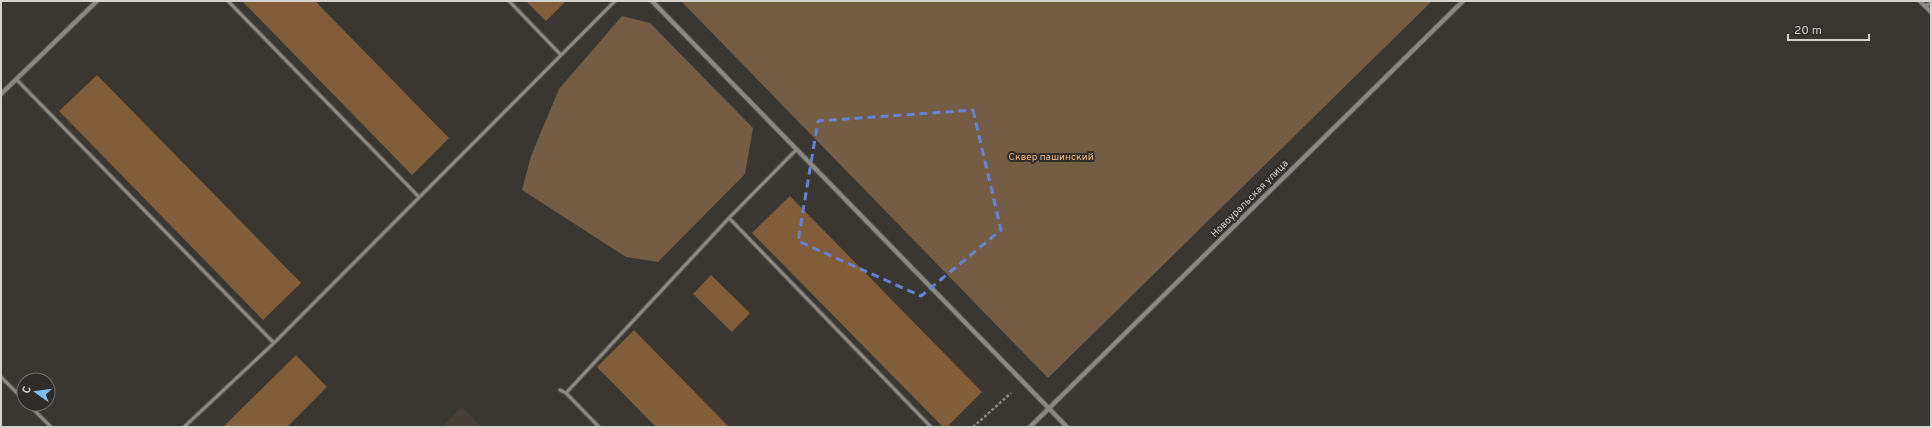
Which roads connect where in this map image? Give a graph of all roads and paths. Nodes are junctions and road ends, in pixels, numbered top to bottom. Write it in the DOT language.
graph roads {
  1 [pos="97,1"];
  2 [pos="228,1"];
  3 [pos="509,1"];
  4 [pos="615,1"];
  5 [pos="652,1"];
  6 [pos="1463,1"];
  7 [pos="1920,1"];
  8 [pos="1931,3"];
  9 [pos="1925,6"];
  10 [pos="1931,12"];
  11 [pos="561,55"];
  12 [pos="16,79"];
  13 [pos="1,94"];
  14 [pos="797,150"];
  15 [pos="419,197"];
  16 [pos="729,218"];
  17 [pos="274,343"];
  18 [pos="1,377"];
  19 [pos="1023,382"];
  20 [pos="560,390"];
  21 [pos="16,392"];
  22 [pos="566,393"];
  23 [pos="1049,409"];
  24 [pos="36,412"];
  25 [pos="51,427"];
  26 [pos="184,427"];
  27 [pos="599,427"];
  28 [pos="931,427"];
  29 [pos="973,427"];
  30 [pos="1030,427"];
  31 [pos="1067,427"];
  1 -- 12 [label="street"];
  2 -- 15 [label="lane"];
  3 -- 11 [label="lane"];
  4 -- 11 [label="lane"];
  5 -- 14 [label="street"];
  6 -- 23 [label="street, Новоуральская улица"];
  7 -- 9 [label="street"];
  8 -- 9 [label="lane"];
  9 -- 10 [label="street"];
  11 -- 15 [label="lane"];
  12 -- 13 [label="street"];
  12 -- 17 [label="lane"];
  14 -- 16 [label="lane"];
  14 -- 19 [label="street"];
  15 -- 17 [label="lane"];
  16 -- 22 [label="lane"];
  16 -- 28 [label="lane"];
  17 -- 26 [label="lane"];
  18 -- 21 [label="lane"];
  19 -- 23 [label="street"];
  19 -- 29 [label="path"];
  20 -- 22 [label="lane"];
  22 -- 27 [label="lane"];
  23 -- 30 [label="street, Новоуральская улица"];
  23 -- 31 [label="street"];
  24 -- 25 [label="lane"];
}
